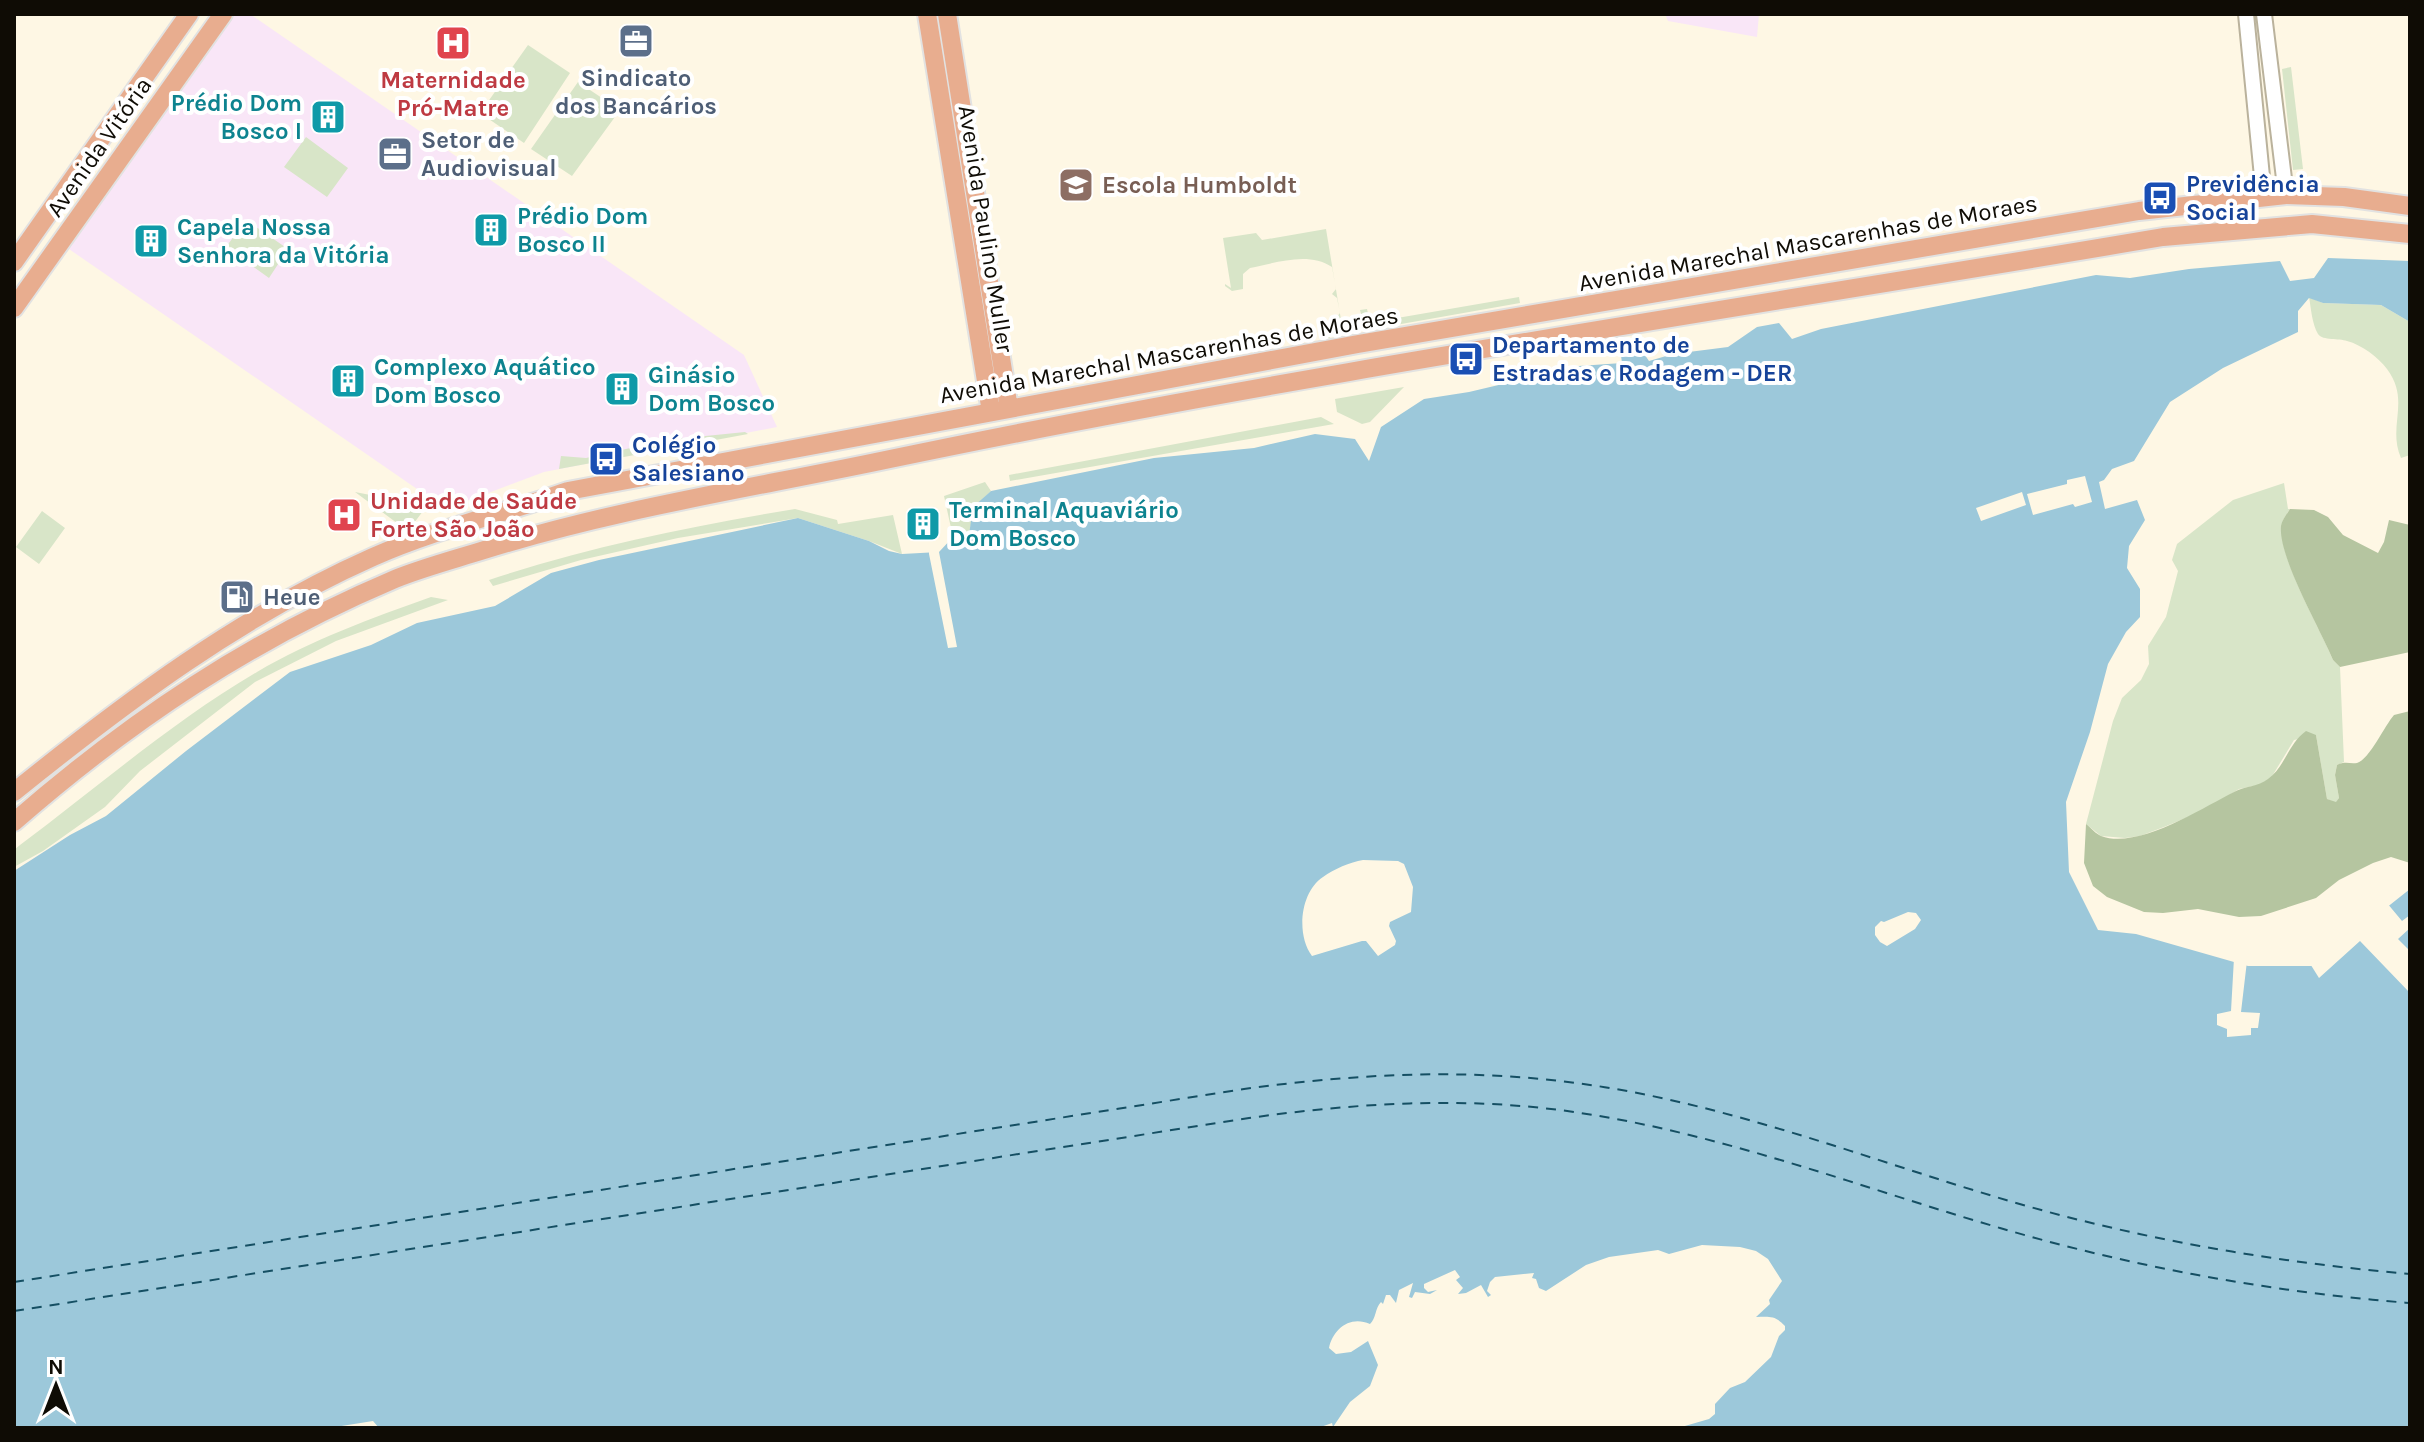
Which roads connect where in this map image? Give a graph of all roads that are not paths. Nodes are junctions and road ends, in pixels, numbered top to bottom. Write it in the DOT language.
graph roads {
  1 [pos="189,14"];
  2 [pos="223,14"];
  3 [pos="927,14"];
  4 [pos="947,14"];
  5 [pos="2246,14"];
  6 [pos="2264,14"];
  7 [pos="2286,195"];
  8 [pos="2264,197"];
  9 [pos="2410,206"];
  10 [pos="2244,228"];
  11 [pos="2410,234"];
  12 [pos="14,262"];
  13 [pos="14,308"];
  14 [pos="1000,411"];
  15 [pos="1026,431"];
  16 [pos="14,792"];
  17 [pos="14,822"];
  1 -- 12 [label="main road, Avenida Vitória"];
  2 -- 13 [label="main road, Avenida Vitória"];
  3 -- 14 [label="main road, Avenida Paulino Muller"];
  4 -- 14 [label="main road, Avenida Paulino Muller"];
  5 -- 8 [label="street"];
  6 -- 7 [label="street"];
  7 -- 8 [label="main road, Avenida Marechal Mascarenhas de Moraes"];
  7 -- 9 [label="main road, Avenida Marechal Mascarenhas de Moraes"];
  7 -- 10 [label="main road"];
  8 -- 14 [label="main road, Avenida Marechal Mascarenhas de Moraes"];
  10 -- 11 [label="main road, Avenida Marechal Mascarenhas de Moraes"];
  10 -- 15 [label="main road, Avenida Marechal Mascarenhas de Moraes"];
  14 -- 15 [label="main road"];
  14 -- 16 [label="main road, Avenida Marechal Mascarenhas de Moraes"];
  15 -- 17 [label="main road, Avenida Marechal Mascarenhas de Moraes"];
}
